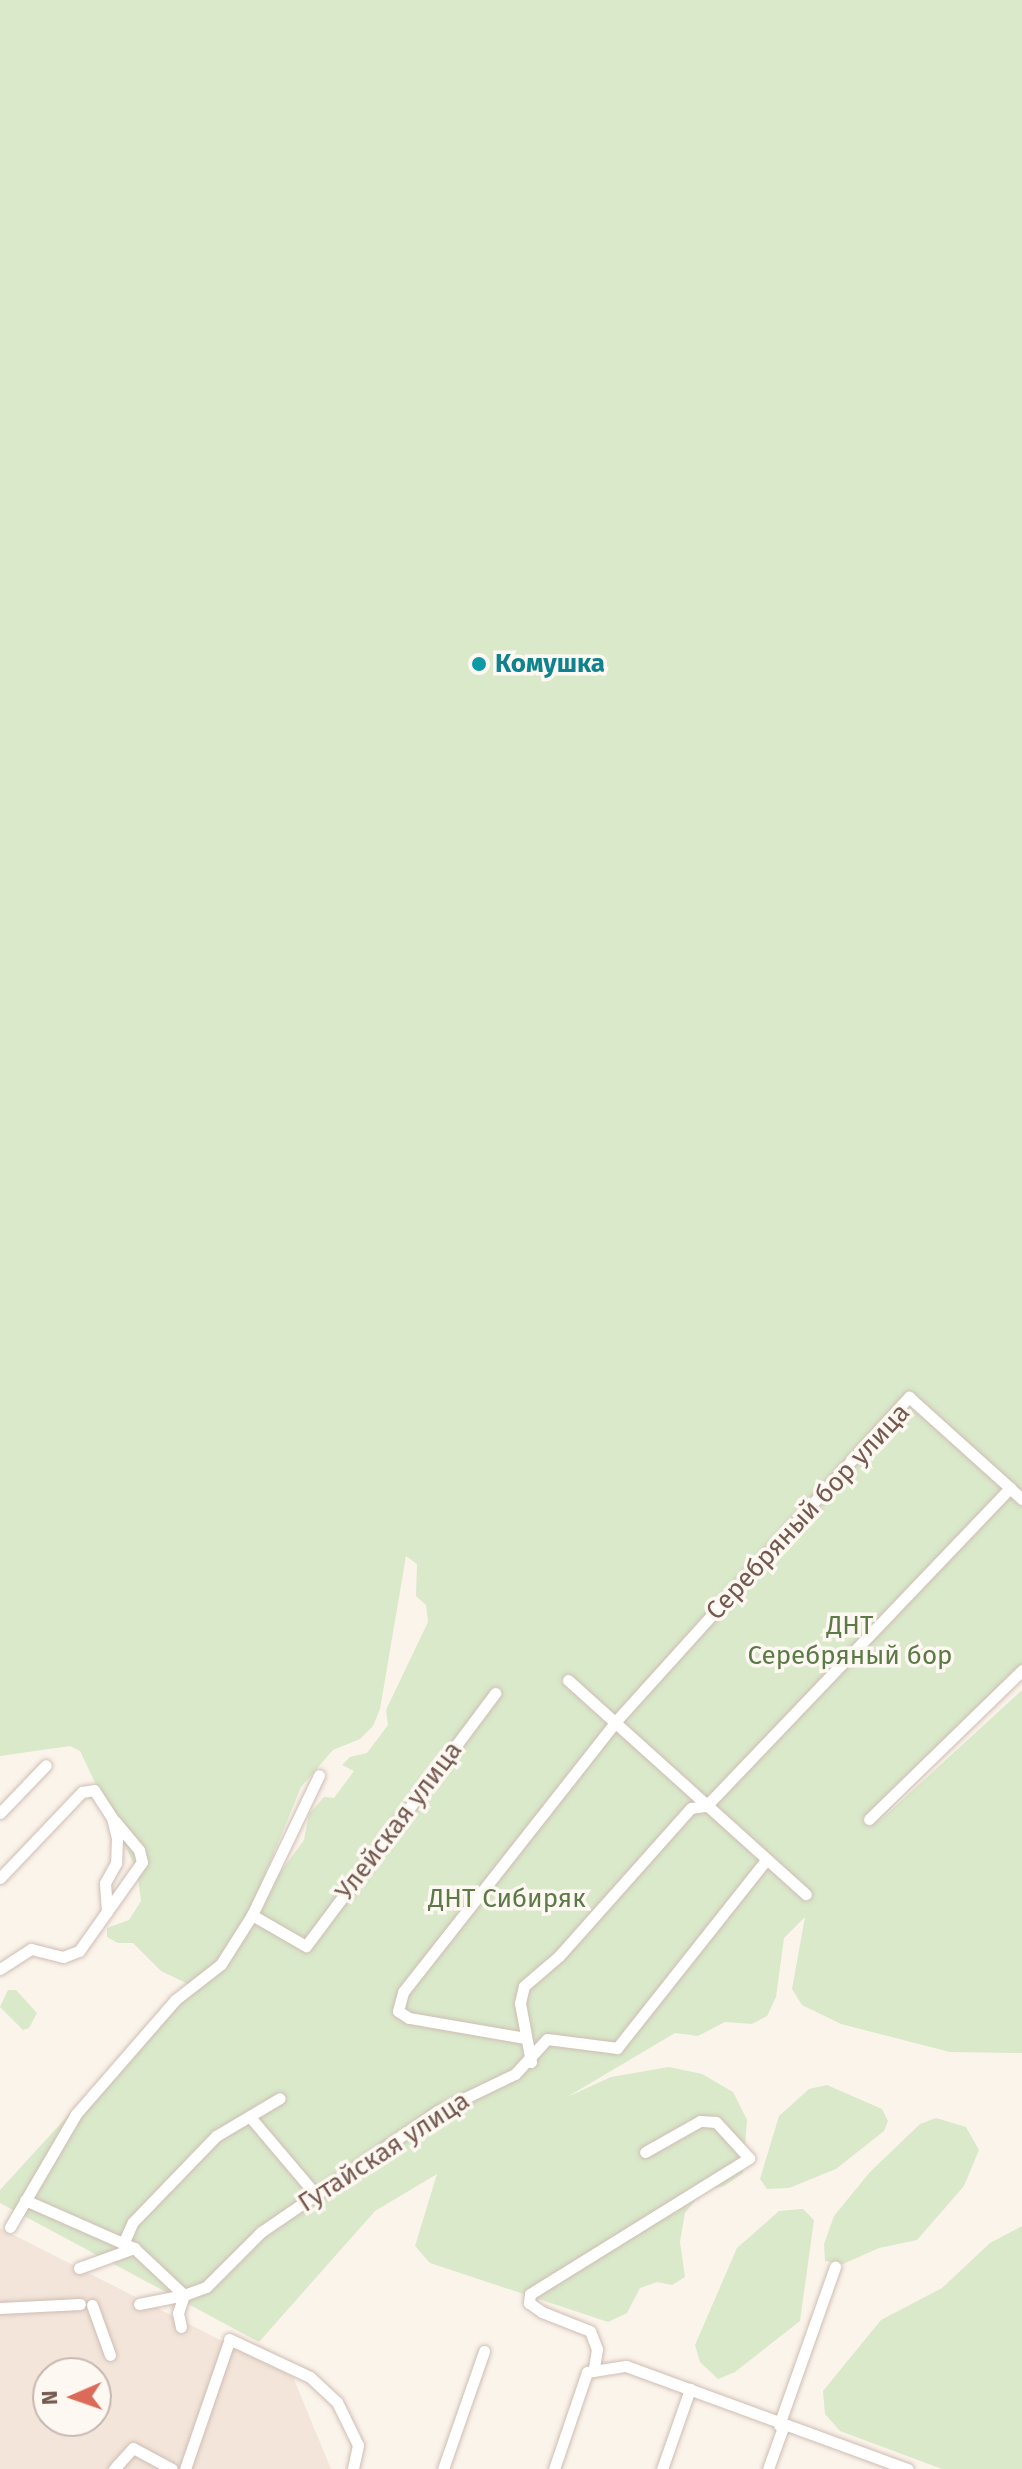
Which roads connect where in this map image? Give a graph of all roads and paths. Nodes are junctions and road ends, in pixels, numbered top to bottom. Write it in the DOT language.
graph roads {
  1 [pos="1010,1488"];
  2 [pos="1022,1499"];
  3 [pos="1022,1670"];
  4 [pos="568,1680"];
  5 [pos="495,1693"];
  6 [pos="616,1721"];
  7 [pos="46,1765"];
  8 [pos="319,1775"];
  9 [pos="706,1806"];
  10 [pos="0,1813"];
  11 [pos="112,1818"];
  12 [pos="869,1819"];
  13 [pos="766,1860"];
  14 [pos="0,1878"];
  15 [pos="806,1894"];
  16 [pos="107,1912"];
  17 [pos="252,1915"];
  18 [pos="0,1969"];
  19 [pos="525,2038"];
  20 [pos="531,2062"];
  21 [pos="280,2098"];
  22 [pos="250,2117"];
  23 [pos="645,2152"];
  24 [pos="317,2196"];
  25 [pos="25,2200"];
  26 [pos="10,2227"];
  27 [pos="129,2246"];
  28 [pos="835,2267"];
  29 [pos="79,2268"];
  30 [pos="184,2295"];
  31 [pos="139,2304"];
  32 [pos="0,2308"];
  33 [pos="181,2327"];
  34 [pos="484,2351"];
  35 [pos="110,2355"];
  36 [pos="594,2368"];
  37 [pos="690,2389"];
  38 [pos="781,2426"];
  39 [pos="878,2464"];
  40 [pos="114,2469"];
  41 [pos="172,2469"];
  42 [pos="185,2469"];
  43 [pos="353,2469"];
  44 [pos="443,2469"];
  45 [pos="554,2469"];
  46 [pos="662,2469"];
  47 [pos="768,2469"];
  48 [pos="908,2469"];
  1 -- 2 [label="street, Серебряный бор улица"];
  1 -- 6 [label="street, Серебряный бор улица"];
  1 -- 9 [label="street"];
  3 -- 12 [label="street"];
  4 -- 6 [label="street"];
  5 -- 17 [label="street, Улейская улица"];
  6 -- 9 [label="street"];
  6 -- 19 [label="street"];
  7 -- 10 [label="street"];
  8 -- 17 [label="street"];
  9 -- 13 [label="street"];
  9 -- 19 [label="street"];
  11 -- 14 [label="street"];
  11 -- 16 [label="street"];
  11 -- 16 [label="street"];
  13 -- 15 [label="street"];
  13 -- 20 [label="street, Гутайская улица"];
  16 -- 18 [label="street"];
  17 -- 25 [label="street"];
  19 -- 20 [label="street"];
  20 -- 24 [label="street, Гутайская улица"];
  21 -- 22 [label="street"];
  22 -- 24 [label="street"];
  22 -- 27 [label="street"];
  23 -- 36 [label="street"];
  24 -- 30 [label="street, Гутайская улица"];
  25 -- 26 [label="street"];
  25 -- 27 [label="street"];
  27 -- 29 [label="street"];
  27 -- 30 [label="street"];
  28 -- 38 [label="street"];
  30 -- 31 [label="street"];
  30 -- 33 [label="street"];
  32 -- 35 [label="street"];
  34 -- 44 [label="street"];
  36 -- 37 [label="street"];
  36 -- 45 [label="street"];
  37 -- 38 [label="street"];
  37 -- 46 [label="street"];
  38 -- 39 [label="street"];
  38 -- 47 [label="street"];
  39 -- 48 [label="street"];
  40 -- 41 [label="street"];
  42 -- 43 [label="street"];
}
